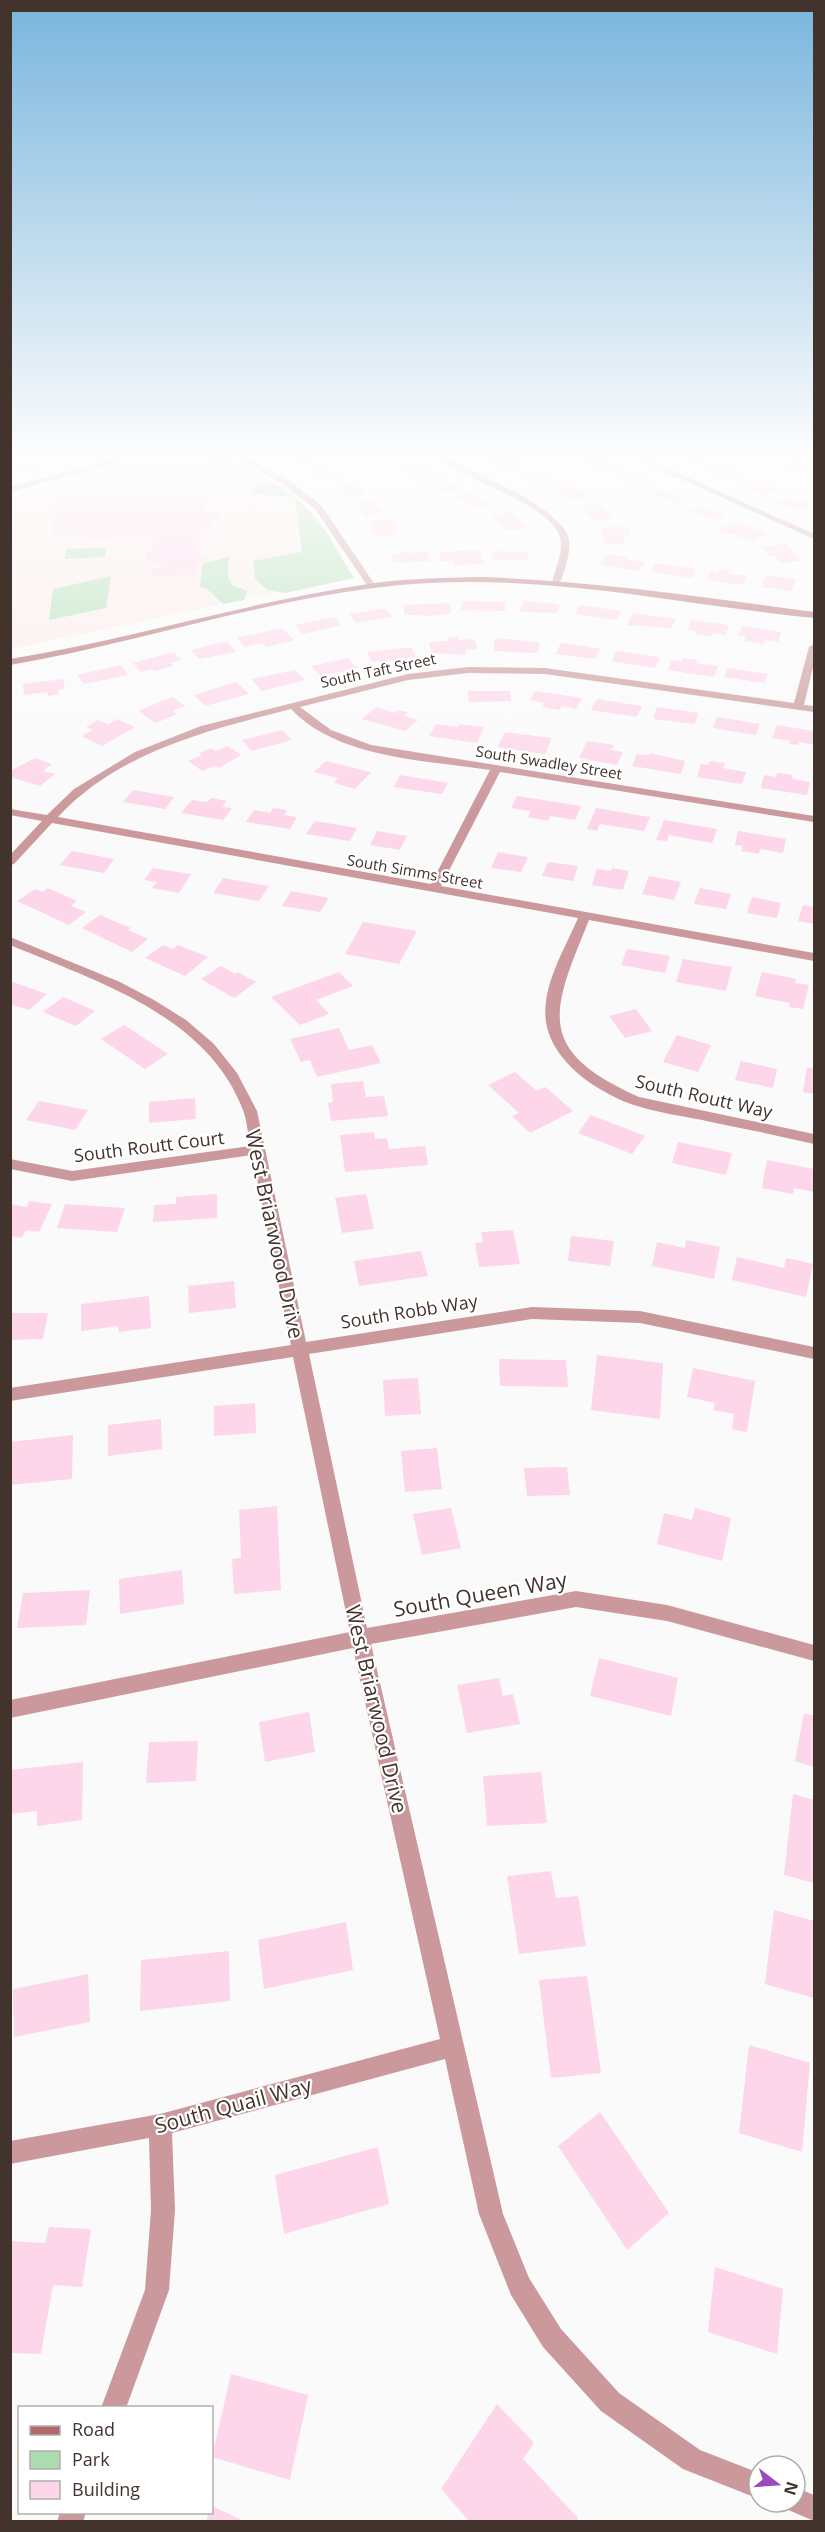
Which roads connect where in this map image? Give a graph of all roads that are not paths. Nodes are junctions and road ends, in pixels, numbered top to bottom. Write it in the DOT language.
graph roads {
  1 [pos="366,576"];
  2 [pos="557,576"];
  3 [pos="556,583"];
  4 [pos="372,586"];
  5 [pos="814,615"];
  6 [pos="814,647"];
  7 [pos="10,662"];
  8 [pos="292,705"];
  9 [pos="798,707"];
  10 [pos="814,709"];
  11 [pos="496,769"];
  12 [pos="10,812"];
  13 [pos="814,819"];
  14 [pos="47,821"];
  15 [pos="10,862"];
  16 [pos="434,889"];
  17 [pos="585,916"];
  18 [pos="10,940"];
  19 [pos="814,957"];
  20 [pos="814,1139"];
  21 [pos="257,1150"];
  22 [pos="10,1164"];
  23 [pos="298,1348"];
  24 [pos="814,1353"];
  25 [pos="10,1395"];
  26 [pos="360,1638"];
  27 [pos="814,1653"];
  28 [pos="10,1709"];
  29 [pos="454,2046"];
  30 [pos="160,2125"];
  31 [pos="10,2153"];
  32 [pos="114,2406"];
  33 [pos="747,2481"];
  1 -- 4 [label="street"];
  2 -- 3 [label="street"];
  3 -- 4 [label="main road"];
  3 -- 5 [label="main road"];
  4 -- 7 [label="main road"];
  6 -- 9 [label="street"];
  8 -- 9 [label="street, South Taft Street"];
  8 -- 11 [label="street, South Swadley Street"];
  8 -- 14 [label="street, South Taft Street"];
  9 -- 10 [label="street, South Taft Street"];
  11 -- 13 [label="street, South Swadley Street"];
  11 -- 16 [label="street"];
  12 -- 14 [label="street, South Simms Street"];
  14 -- 15 [label="street, South Taft Street"];
  14 -- 16 [label="street, South Simms Street"];
  16 -- 17 [label="street, South Simms Street"];
  17 -- 19 [label="street, South Simms Street"];
  17 -- 20 [label="street, South Routt Way"];
  18 -- 21 [label="street, West Briarwood Drive"];
  21 -- 22 [label="street, South Routt Court"];
  21 -- 23 [label="street, West Briarwood Drive"];
  23 -- 24 [label="street, South Robb Way"];
  23 -- 25 [label="street, South Robb Way"];
  23 -- 26 [label="street, West Briarwood Drive"];
  26 -- 27 [label="street, South Queen Way"];
  26 -- 28 [label="street, South Queen Way"];
  26 -- 29 [label="street, West Briarwood Drive"];
  29 -- 30 [label="street, South Quail Way"];
  29 -- 33 [label="street, West Briarwood Drive"];
  30 -- 31 [label="street, South Quail Way"];
  30 -- 32 [label="street"];
}
